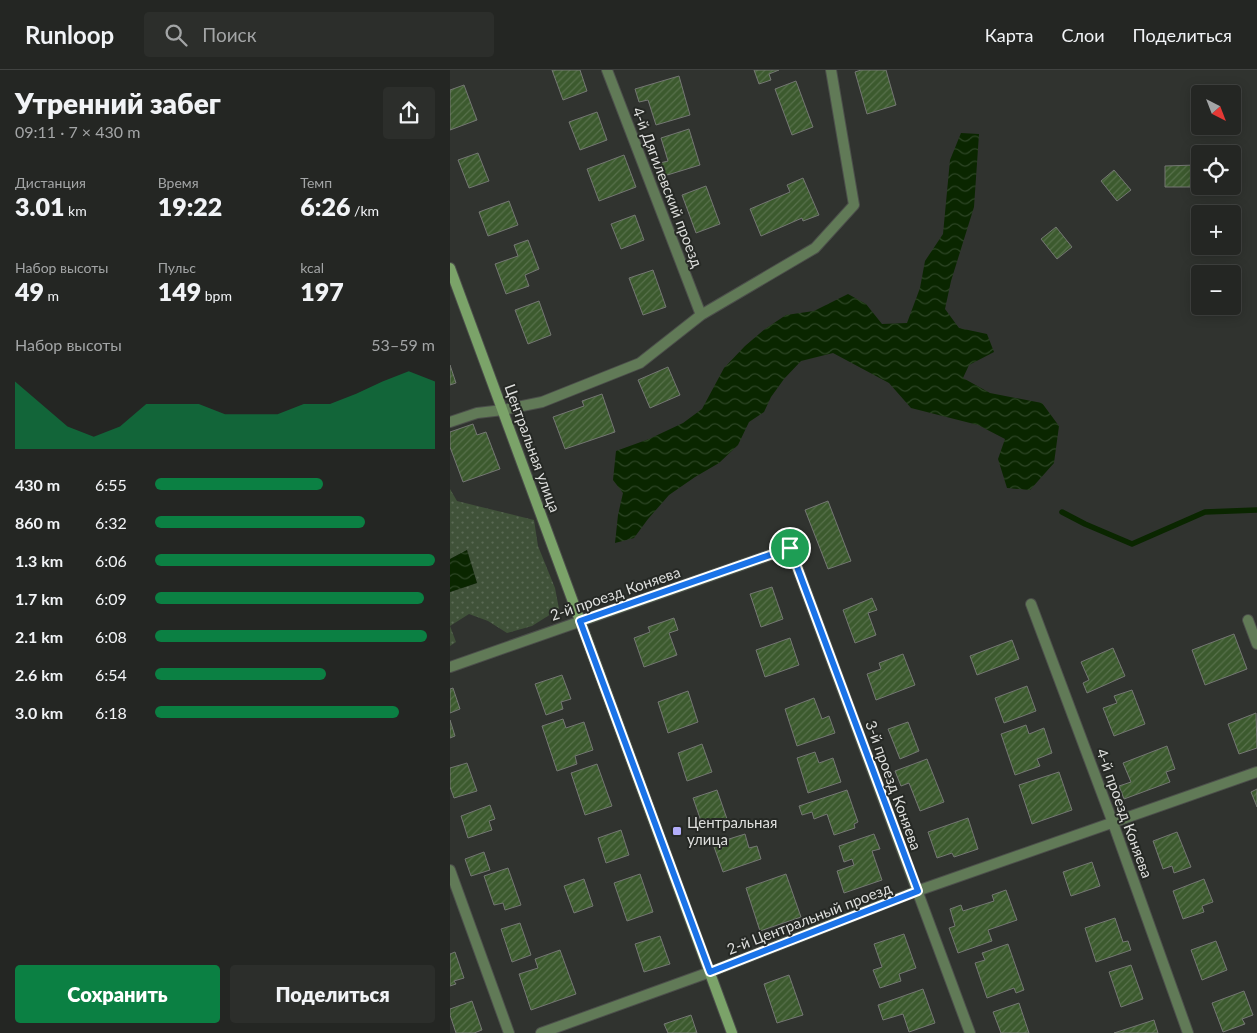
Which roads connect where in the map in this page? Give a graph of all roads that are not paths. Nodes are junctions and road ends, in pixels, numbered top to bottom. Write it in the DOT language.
graph roads {
  1 [pos="607,70"];
  2 [pos="831,70"];
  3 [pos="450,268"];
  4 [pos="701,315"];
  5 [pos="503,410"];
  6 [pos="450,422"];
  7 [pos="790,548"];
  8 [pos="1032,604"];
  9 [pos="1248,620"];
  10 [pos="580,621"];
  11 [pos="1257,644"];
  12 [pos="450,667"];
  13 [pos="1257,772"];
  14 [pos="1113,823"];
  15 [pos="450,870"];
  16 [pos="918,891"];
  17 [pos="710,972"];
  18 [pos="509,1033"];
  19 [pos="541,1033"];
  20 [pos="732,1033"];
  21 [pos="970,1033"];
  22 [pos="1188,1033"];
  1 -- 4 [label="street, 4-й Дягилевский проезд"];
  2 -- 4 [label="street"];
  3 -- 5 [label="street, Центральная улица"];
  4 -- 5 [label="street"];
  5 -- 6 [label="street"];
  5 -- 10 [label="street, Центральная улица"];
  7 -- 10 [label="street, 2-й проезд Коняева"];
  7 -- 16 [label="street, 3-й проезд Коняева"];
  8 -- 14 [label="street, 4-й проезд Коняева"];
  9 -- 11 [label="street"];
  10 -- 12 [label="street, 2-й проезд Коняева"];
  10 -- 17 [label="street, Центральная улица"];
  13 -- 14 [label="street, 2-й Центральный проезд"];
  14 -- 16 [label="street, 2-й Центральный проезд"];
  14 -- 22 [label="street, 4-й проезд Коняева"];
  15 -- 18 [label="street"];
  16 -- 17 [label="street, 2-й Центральный проезд"];
  16 -- 21 [label="street, 3-й проезд Коняева"];
  17 -- 19 [label="street, 2-й Центральный проезд"];
  17 -- 20 [label="street, Центральная улица"];
}
